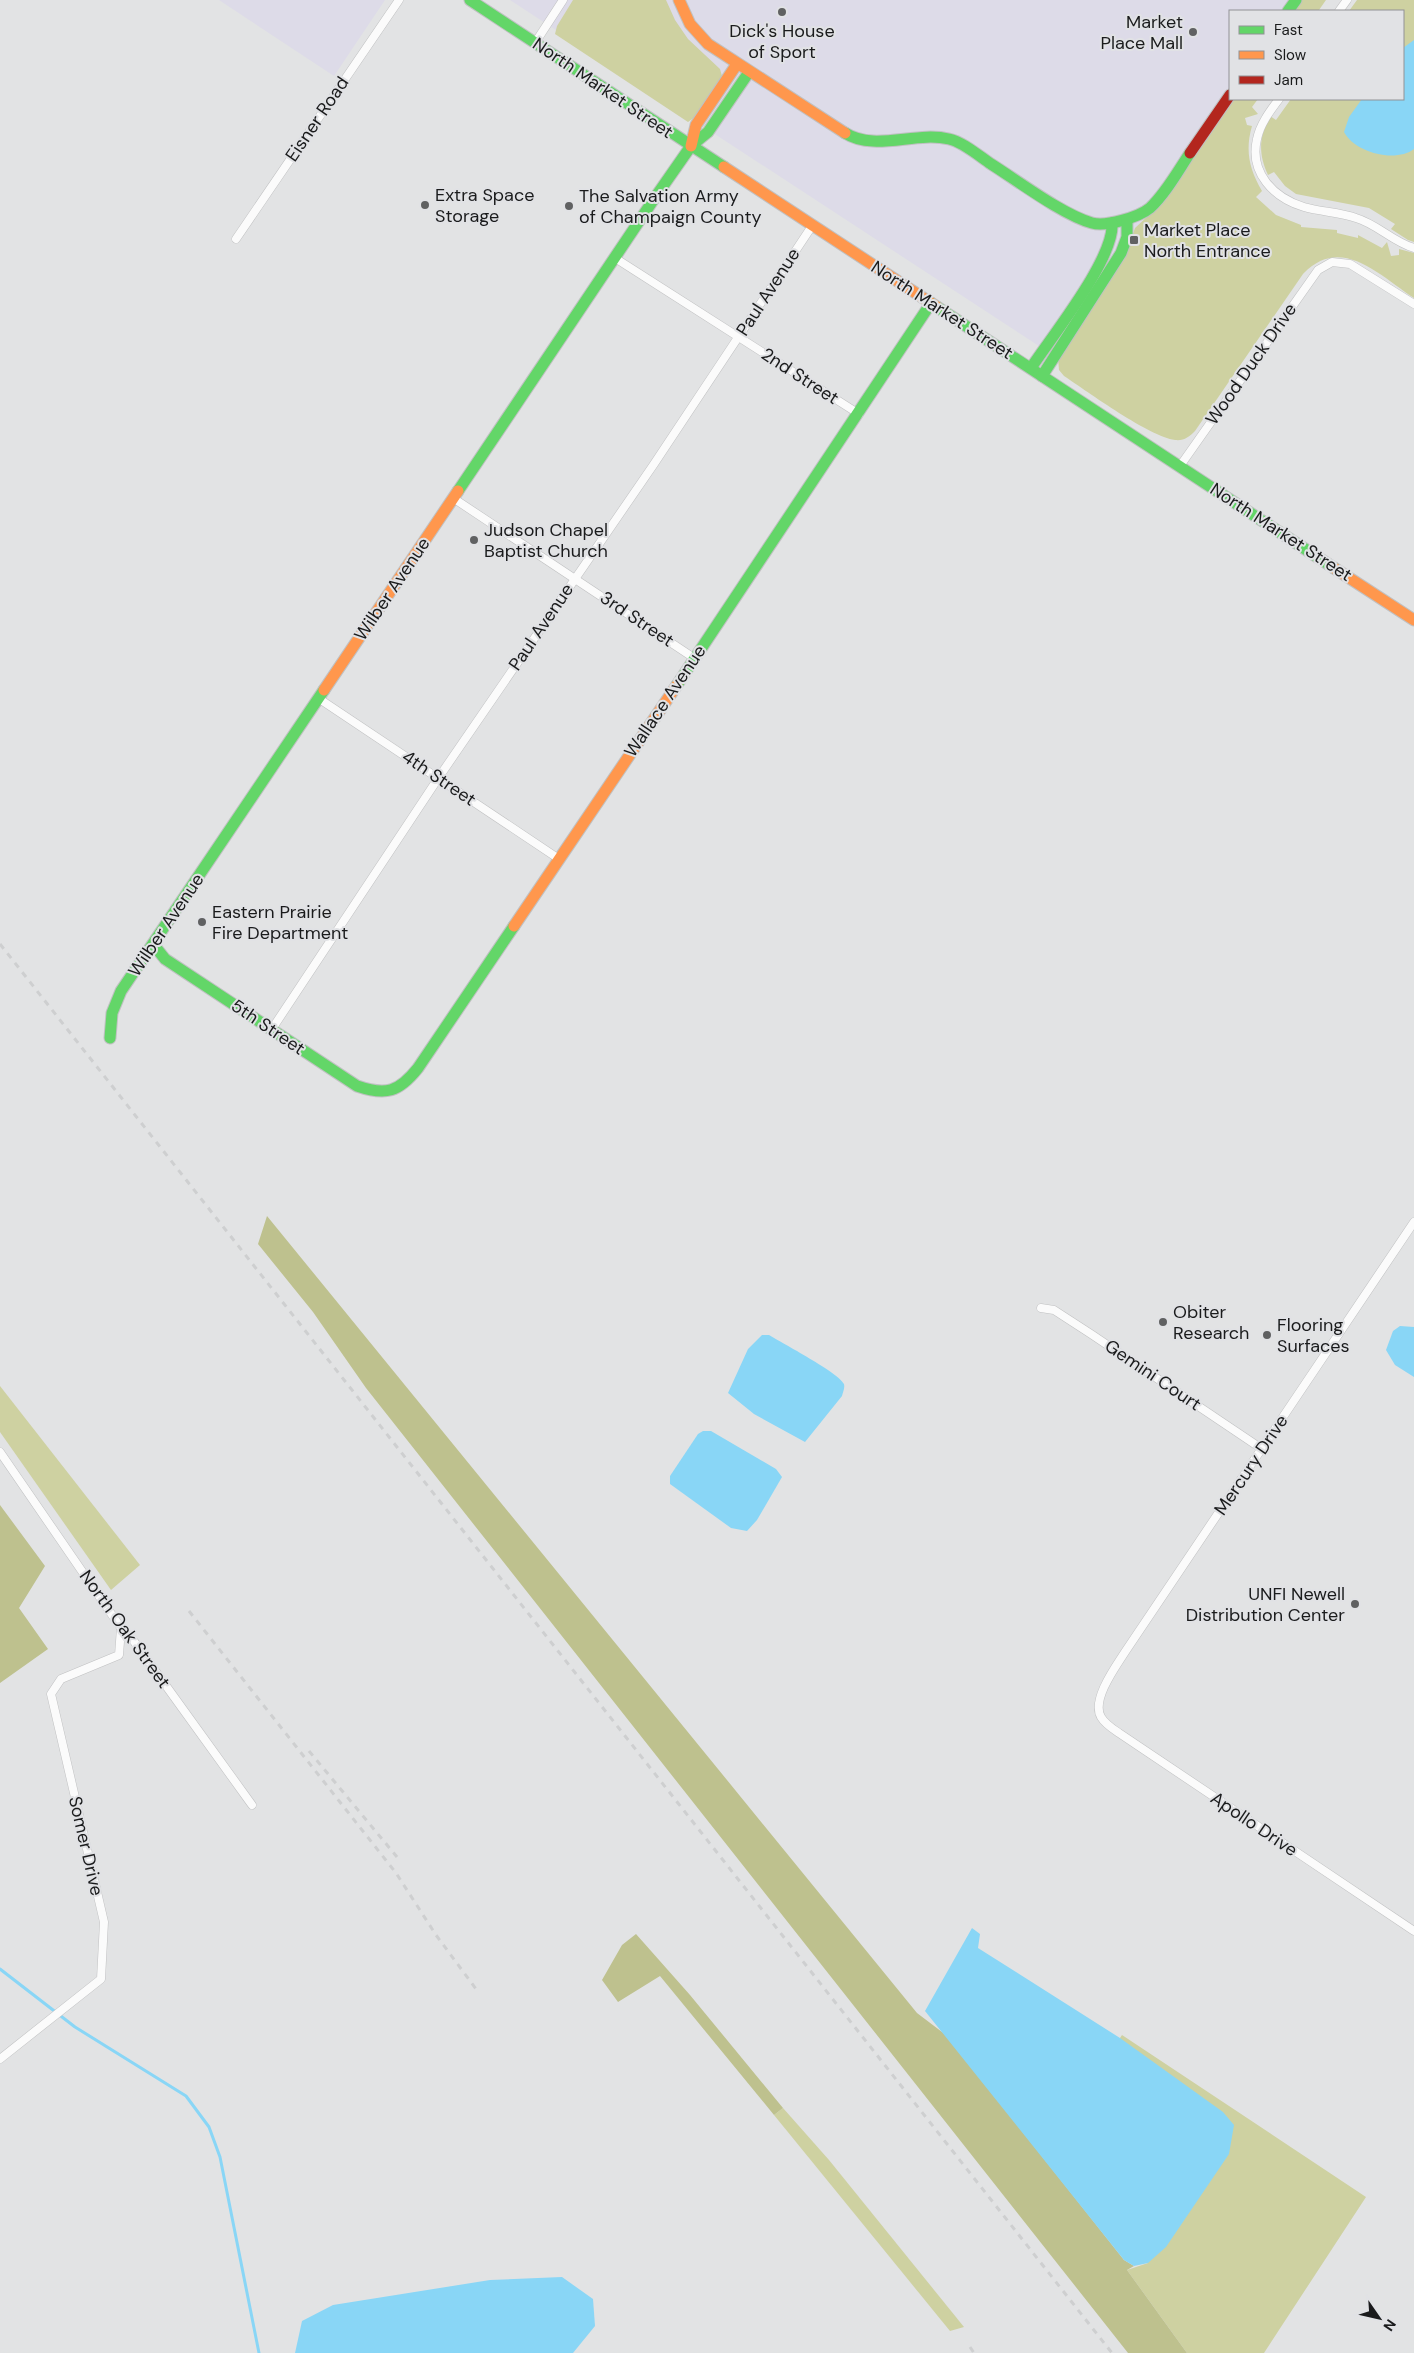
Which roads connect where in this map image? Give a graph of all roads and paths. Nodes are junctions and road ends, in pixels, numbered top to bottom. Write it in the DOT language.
graph roads {
  1 [pos="399,0"];
  2 [pos="470,0"];
  3 [pos="563,0"];
  4 [pos="679,0"];
  5 [pos="535,43"];
  6 [pos="737,64"];
  7 [pos="749,72"];
  8 [pos="1229,97"];
  9 [pos="1278,100"];
  10 [pos="691,146"];
  11 [pos="1127,220"];
  12 [pos="1112,223"];
  13 [pos="812,226"];
  14 [pos="236,239"];
  15 [pos="1414,248"];
  16 [pos="615,258"];
  17 [pos="931,303"];
  18 [pos="1414,304"];
  19 [pos="739,336"];
  20 [pos="1031,368"];
  21 [pos="1042,376"];
  22 [pos="859,414"];
  23 [pos="1180,466"];
  24 [pos="453,498"];
  25 [pos="575,578"];
  26 [pos="1414,620"];
  27 [pos="694,658"];
  28 [pos="318,698"];
  29 [pos="439,778"];
  30 [pos="559,859"];
  31 [pos="153,944"];
  32 [pos="272,1029"];
  33 [pos="110,1038"];
  34 [pos="391,1092"];
  35 [pos="1414,1222"];
  36 [pos="1041,1308"];
  37 [pos="1262,1449"];
  38 [pos="0,1452"];
  39 [pos="121,1628"];
  40 [pos="1099,1713"];
  41 [pos="252,1805"];
  42 [pos="1414,1931"];
  43 [pos="0,2059"];
  1 -- 14 [label="street, Eisner Road"];
  2 -- 5 [label="street, North Market Street"];
  3 -- 5 [label="street"];
  4 -- 6 [label="street"];
  5 -- 10 [label="street, North Market Street"];
  6 -- 7 [label="street"];
  6 -- 10 [label="street"];
  7 -- 10 [label="street"];
  7 -- 12 [label="street"];
  8 -- 11 [label="street"];
  9 -- 15 [label="street"];
  10 -- 13 [label="street, North Market Street"];
  10 -- 16 [label="street, Wilber Avenue"];
  11 -- 12 [label="street"];
  11 -- 21 [label="street"];
  12 -- 20 [label="street"];
  13 -- 17 [label="street, North Market Street"];
  13 -- 19 [label="street, Paul Avenue"];
  16 -- 19 [label="street, 2nd Street"];
  16 -- 24 [label="street, Wilber Avenue"];
  17 -- 20 [label="street, North Market Street"];
  17 -- 22 [label="street, Wallace Avenue"];
  18 -- 23 [label="street, Wood Duck Drive"];
  19 -- 22 [label="street, 2nd Street"];
  19 -- 25 [label="street, Paul Avenue"];
  20 -- 21 [label="street, North Market Street"];
  21 -- 23 [label="street, North Market Street"];
  22 -- 27 [label="street, Wallace Avenue"];
  23 -- 26 [label="street, North Market Street"];
  24 -- 25 [label="street, 3rd Street"];
  24 -- 28 [label="street, Wilber Avenue"];
  25 -- 27 [label="street, 3rd Street"];
  25 -- 29 [label="street, Paul Avenue"];
  27 -- 30 [label="street, Wallace Avenue"];
  28 -- 29 [label="street, 4th Street"];
  28 -- 31 [label="street, Wilber Avenue"];
  29 -- 30 [label="street, 4th Street"];
  29 -- 32 [label="street, Paul Avenue"];
  30 -- 34 [label="street, Wallace Avenue"];
  31 -- 32 [label="street, 5th Street"];
  31 -- 33 [label="street, Wilber Avenue"];
  32 -- 34 [label="street, 5th Street"];
  35 -- 37 [label="street, Mercury Drive"];
  36 -- 37 [label="street, Gemini Court"];
  37 -- 40 [label="street, Mercury Drive"];
  38 -- 39 [label="street, North Oak Street"];
  39 -- 41 [label="street, North Oak Street"];
  39 -- 43 [label="street, Somer Drive"];
  40 -- 42 [label="street, Apollo Drive"];
}
